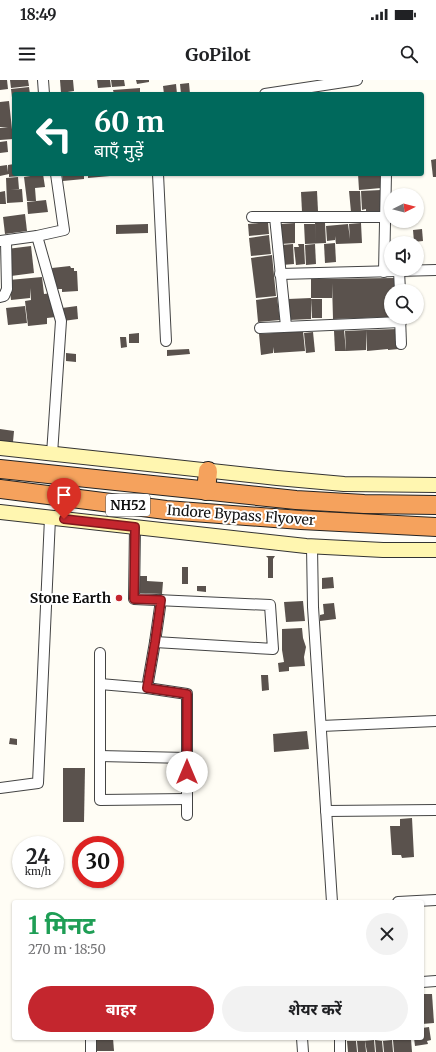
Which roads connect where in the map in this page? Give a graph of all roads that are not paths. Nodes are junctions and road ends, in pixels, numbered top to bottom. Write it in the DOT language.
graph roads {
  1 [pos="42,80"];
  2 [pos="357,80"];
  3 [pos="44,92"];
  4 [pos="278,92"];
  5 [pos="56,176"];
  6 [pos="158,176"];
  7 [pos="386,176"];
  8 [pos="386,188"];
  9 [pos="252,217"];
  10 [pos="275,217"];
  11 [pos="384,217"];
  12 [pos="37,236"];
  13 [pos="3,241"];
  14 [pos="424,270"];
  15 [pos="436,270"];
  16 [pos="384,272"];
  17 [pos="280,274"];
  18 [pos="0,297"];
  19 [pos="384,321"];
  20 [pos="400,324"];
  21 [pos="286,326"];
  22 [pos="260,328"];
  23 [pos="166,341"];
  24 [pos="401,344"];
  25 [pos="0,448"];
  26 [pos="52,454"];
  27 [pos="0,469"];
  28 [pos="208,471"];
  29 [pos="436,485"];
  30 [pos="0,489"];
  31 [pos="206,491"];
  32 [pos="436,504"];
  33 [pos="0,512"];
  34 [pos="50,518"];
  35 [pos="135,527"];
  36 [pos="436,527"];
  37 [pos="312,547"];
  38 [pos="436,550"];
  39 [pos="161,600"];
  40 [pos="155,642"];
  41 [pos="100,653"];
  42 [pos="100,684"];
  43 [pos="147,688"];
  44 [pos="436,721"];
  45 [pos="321,726"];
  46 [pos="100,756"];
  47 [pos="187,758"];
  48 [pos="0,788"];
  49 [pos="187,800"];
  50 [pos="436,810"];
  51 [pos="326,811"];
  52 [pos="187,815"];
  53 [pos="332,900"];
  54 [pos="436,900"];
  55 [pos="424,901"];
  56 [pos="436,981"];
  57 [pos="424,982"];
  58 [pos="91,1040"];
  59 [pos="302,1040"];
  60 [pos="340,1040"];
  61 [pos="91,1052"];
  62 [pos="303,1052"];
  63 [pos="340,1052"];
  1 -- 3 [label="street"];
  2 -- 4 [label="street"];
  5 -- 12 [label="street"];
  6 -- 23 [label="street"];
  7 -- 8 [label="street"];
  9 -- 10 [label="street"];
  10 -- 11 [label="street"];
  10 -- 17 [label="street"];
  12 -- 13 [label="street"];
  12 -- 26 [label="street"];
  13 -- 18 [label="street"];
  14 -- 15 [label="street"];
  16 -- 17 [label="street"];
  17 -- 21 [label="street"];
  19 -- 21 [label="street"];
  20 -- 24 [label="street"];
  21 -- 22 [label="street"];
  25 -- 26 [label="street"];
  26 -- 28 [label="street"];
  27 -- 31 [label="highway, Indore Bypass Flyover / NH52"];
  28 -- 29 [label="street"];
  28 -- 31 [label="highway"];
  30 -- 36 [label="highway, Indore Bypass Flyover / NH52"];
  31 -- 32 [label="highway, Indore Bypass Flyover / NH52"];
  33 -- 34 [label="street"];
  34 -- 35 [label="street"];
  34 -- 48 [label="street"];
  35 -- 37 [label="street"];
  35 -- 39 [label="street"];
  37 -- 38 [label="street"];
  37 -- 45 [label="street"];
  39 -- 40 [label="street"];
  39 -- 40 [label="street"];
  40 -- 43 [label="street"];
  41 -- 42 [label="street"];
  42 -- 43 [label="street"];
  42 -- 46 [label="street"];
  43 -- 47 [label="street"];
  44 -- 45 [label="street"];
  45 -- 51 [label="street"];
  46 -- 47 [label="street"];
  46 -- 49 [label="street"];
  47 -- 49 [label="street"];
  49 -- 52 [label="street"];
  50 -- 51 [label="street"];
  51 -- 53 [label="street"];
  54 -- 55 [label="street"];
  56 -- 57 [label="street"];
  58 -- 61 [label="street"];
  59 -- 62 [label="street"];
  60 -- 63 [label="street"];
}
